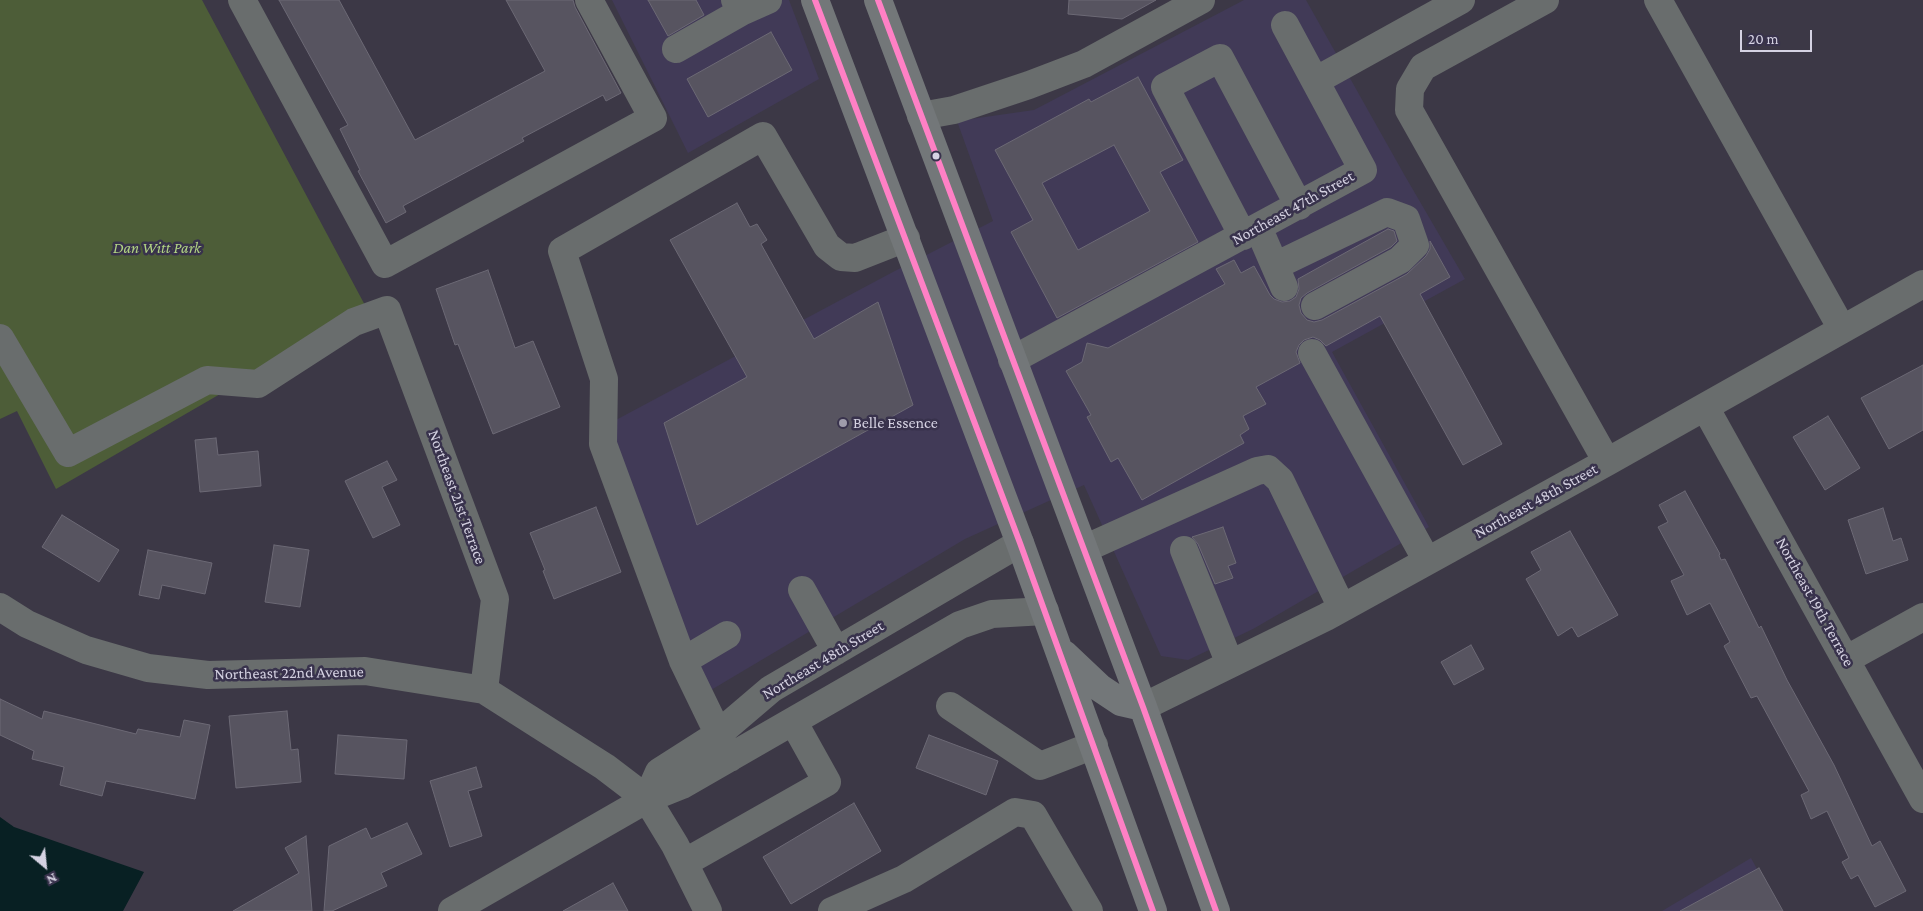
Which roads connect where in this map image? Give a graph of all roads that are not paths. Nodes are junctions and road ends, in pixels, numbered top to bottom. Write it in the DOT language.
graph roads {
  1 [pos="242,0"];
  2 [pos="588,0"];
  3 [pos="768,0"];
  4 [pos="815,0"];
  5 [pos="878,0"];
  6 [pos="1201,0"];
  7 [pos="1462,0"];
  8 [pos="1546,0"];
  9 [pos="1658,0"];
  10 [pos="738,6"];
  11 [pos="1285,25"];
  12 [pos="676,49"];
  13 [pos="1315,81"];
  14 [pos="921,116"];
  15 [pos="1299,206"];
  16 [pos="1251,231"];
  17 [pos="906,238"];
  18 [pos="1923,284"];
  19 [pos="1315,306"];
  20 [pos="1842,329"];
  21 [pos="0,338"];
  22 [pos="1312,354"];
  23 [pos="1012,360"];
  24 [pos="8,372"];
  25 [pos="1705,407"];
  26 [pos="1608,462"];
  27 [pos="1020,543"];
  28 [pos="1084,549"];
  29 [pos="1184,550"];
  30 [pos="1427,561"];
  31 [pos="802,590"];
  32 [pos="0,607"];
  33 [pos="1342,608"];
  34 [pos="1045,611"];
  35 [pos="1923,617"];
  36 [pos="727,635"];
  37 [pos="1059,649"];
  38 [pos="836,651"];
  39 [pos="1847,659"];
  40 [pos="683,661"];
  41 [pos="1230,664"];
  42 [pos="484,690"];
  43 [pos="950,706"];
  44 [pos="1142,707"];
  45 [pos="793,721"];
  46 [pos="1094,745"];
  47 [pos="724,746"];
  48 [pos="647,799"];
  49 [pos="1923,799"];
  50 [pos="684,863"];
  51 [pos="879,901"];
  52 [pos="452,911"];
  53 [pos="708,911"];
  54 [pos="832,911"];
  55 [pos="1089,911"];
  56 [pos="1153,911"];
  57 [pos="1216,911"];
  1 -- 2 [label="street"];
  3 -- 10 [label="street"];
  4 -- 17 [label="main road"];
  5 -- 14 [label="main road"];
  6 -- 14 [label="street"];
  7 -- 13 [label="street"];
  8 -- 26 [label="street"];
  9 -- 20 [label="street"];
  10 -- 12 [label="street"];
  11 -- 13 [label="street"];
  13 -- 15 [label="street, Northeast 47th Street"];
  14 -- 23 [label="main road"];
  15 -- 16 [label="street, Northeast 47th Street"];
  15 -- 16 [label="street"];
  16 -- 19 [label="street"];
  16 -- 23 [label="street, Northeast 47th Street"];
  17 -- 27 [label="main road"];
  17 -- 40 [label="street"];
  18 -- 20 [label="street, Northeast 48th Street"];
  20 -- 25 [label="street, Northeast 48th Street"];
  21 -- 24 [label="street"];
  22 -- 30 [label="street"];
  23 -- 28 [label="main road"];
  24 -- 42 [label="street, Northeast 21st Terrace"];
  25 -- 26 [label="street, Northeast 48th Street"];
  25 -- 39 [label="street, Northeast 19th Terrace"];
  26 -- 30 [label="street, Northeast 48th Street"];
  27 -- 34 [label="main road"];
  27 -- 38 [label="street, Northeast 48th Street"];
  28 -- 33 [label="street"];
  28 -- 44 [label="main road"];
  29 -- 41 [label="street"];
  30 -- 33 [label="street, Northeast 48th Street"];
  31 -- 38 [label="street"];
  32 -- 42 [label="street, Northeast 22nd Avenue"];
  33 -- 41 [label="street, Northeast 48th Street"];
  34 -- 37 [label="main road"];
  34 -- 45 [label="street, Northeast 48th Street"];
  35 -- 39 [label="street"];
  36 -- 40 [label="street"];
  37 -- 44 [label="main road"];
  37 -- 46 [label="main road"];
  38 -- 47 [label="street, Northeast 48th Street"];
  39 -- 49 [label="street, Northeast 19th Terrace"];
  40 -- 47 [label="street"];
  41 -- 44 [label="street, Northeast 48th Street"];
  42 -- 48 [label="street, Northeast 22nd Avenue"];
  43 -- 46 [label="street"];
  44 -- 57 [label="main road"];
  45 -- 47 [label="street, Northeast 48th Street"];
  45 -- 50 [label="street"];
  46 -- 56 [label="main road"];
  47 -- 48 [label="street, Northeast 48th Street"];
  48 -- 50 [label="street"];
  48 -- 52 [label="street"];
  50 -- 53 [label="street"];
  51 -- 54 [label="street"];
  51 -- 55 [label="street"];
}
